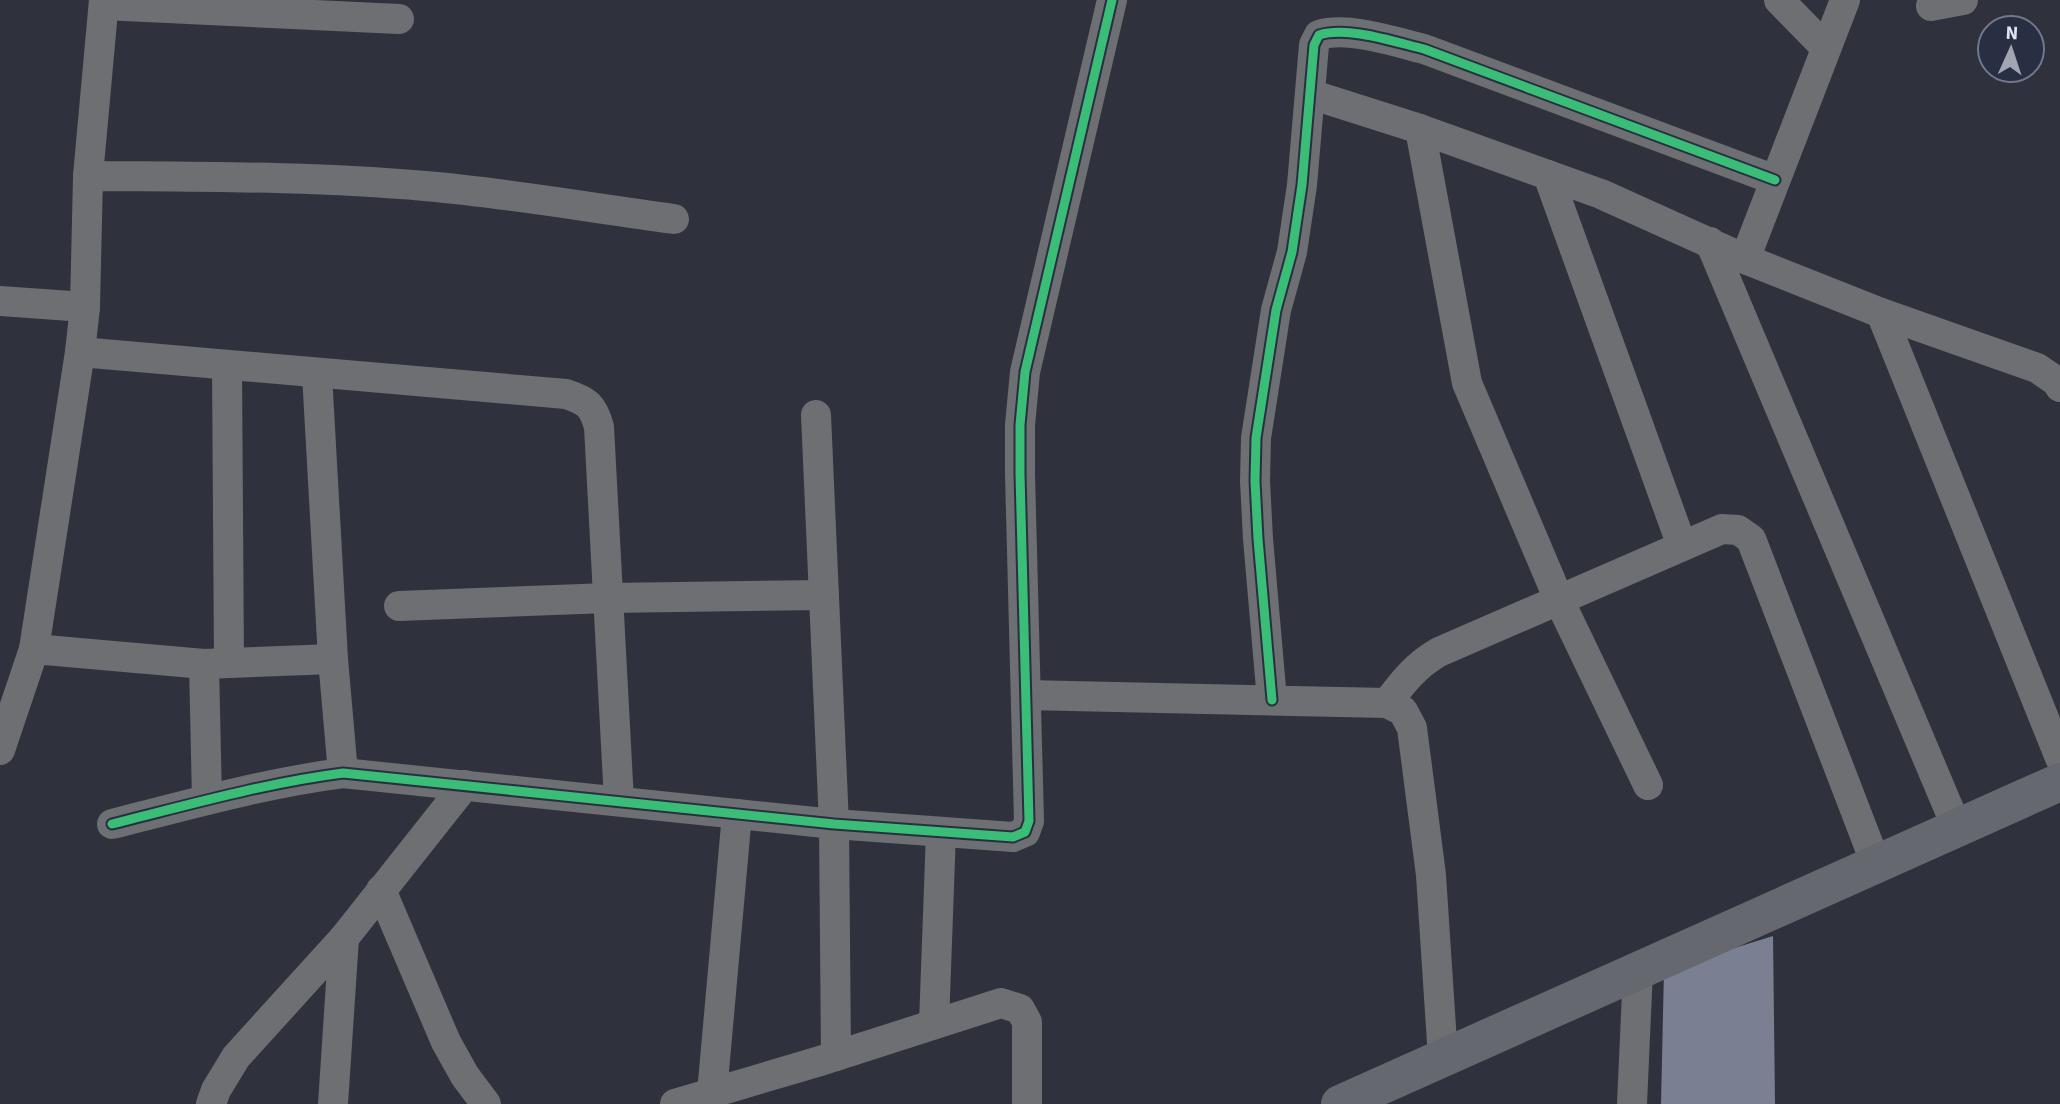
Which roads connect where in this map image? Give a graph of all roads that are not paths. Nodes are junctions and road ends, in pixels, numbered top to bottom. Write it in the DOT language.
graph roads {
  1 [pos="1112,0"];
  2 [pos="1779,0"];
  3 [pos="1845,0"];
  4 [pos="1963,0"];
  5 [pos="104,3"];
  6 [pos="1931,6"];
  7 [pos="398,19"];
  8 [pos="1826,48"];
  9 [pos="1310,94"];
  10 [pos="1420,129"];
  11 [pos="1548,175"];
  12 [pos="88,176"];
  13 [pos="1775,180"];
  14 [pos="674,219"];
  15 [pos="1710,242"];
  16 [pos="1745,259"];
  17 [pos="0,300"];
  18 [pos="85,307"];
  19 [pos="1881,313"];
  20 [pos="79,352"];
  21 [pos="226,366"];
  22 [pos="317,374"];
  23 [pos="2060,387"];
  24 [pos="816,415"];
  25 [pos="1682,547"];
  26 [pos="824,595"];
  27 [pos="608,598"];
  28 [pos="1559,600"];
  29 [pos="399,606"];
  30 [pos="333,659"];
  31 [pos="216,663"];
  32 [pos="20,666"];
  33 [pos="1026,695"];
  34 [pos="1272,700"];
  35 [pos="1387,703"];
  36 [pos="0,750"];
  37 [pos="2060,758"];
  38 [pos="343,773"];
  39 [pos="2060,782"];
  40 [pos="465,785"];
  41 [pos="1648,785"];
  42 [pos="207,800"];
  43 [pos="619,802"];
  44 [pos="737,814"];
  45 [pos="112,824"];
  46 [pos="834,824"];
  47 [pos="1957,828"];
  48 [pos="941,832"];
  49 [pos="1876,864"];
  50 [pos="381,890"];
  51 [pos="344,937"];
  52 [pos="1638,970"];
  53 [pos="934,1024"];
  54 [pos="836,1056"];
  55 [pos="1443,1058"];
  56 [pos="712,1093"];
  57 [pos="211,1104"];
  58 [pos="333,1104"];
  59 [pos="486,1104"];
  60 [pos="674,1104"];
  61 [pos="1027,1104"];
  62 [pos="1340,1104"];
  63 [pos="1632,1104"];
  1 -- 33 [label="street"];
  2 -- 8 [label="street"];
  3 -- 8 [label="street"];
  4 -- 6 [label="street"];
  5 -- 7 [label="street"];
  5 -- 12 [label="street"];
  8 -- 13 [label="street"];
  9 -- 10 [label="street"];
  9 -- 13 [label="street"];
  9 -- 34 [label="street"];
  10 -- 11 [label="street"];
  10 -- 28 [label="street"];
  11 -- 15 [label="street"];
  11 -- 25 [label="street"];
  12 -- 14 [label="street"];
  12 -- 18 [label="street"];
  13 -- 16 [label="street"];
  15 -- 16 [label="street"];
  15 -- 47 [label="street"];
  16 -- 19 [label="street"];
  17 -- 18 [label="street"];
  18 -- 20 [label="street"];
  19 -- 23 [label="street"];
  19 -- 37 [label="street"];
  20 -- 21 [label="street"];
  20 -- 32 [label="street"];
  21 -- 22 [label="street"];
  21 -- 31 [label="street"];
  22 -- 27 [label="street"];
  22 -- 30 [label="street"];
  24 -- 26 [label="street"];
  25 -- 28 [label="street"];
  25 -- 49 [label="street"];
  26 -- 27 [label="street"];
  26 -- 46 [label="street"];
  27 -- 29 [label="street"];
  27 -- 43 [label="street"];
  28 -- 35 [label="street"];
  28 -- 41 [label="street"];
  30 -- 31 [label="street"];
  30 -- 38 [label="street"];
  31 -- 32 [label="street"];
  31 -- 42 [label="street"];
  32 -- 36 [label="street"];
  33 -- 34 [label="street"];
  33 -- 48 [label="street"];
  34 -- 35 [label="street"];
  35 -- 55 [label="street"];
  38 -- 40 [label="street"];
  38 -- 42 [label="street"];
  39 -- 47 [label="main road"];
  40 -- 43 [label="street"];
  40 -- 50 [label="street"];
  42 -- 45 [label="street"];
  43 -- 44 [label="street"];
  44 -- 46 [label="street"];
  44 -- 56 [label="street"];
  46 -- 48 [label="street"];
  46 -- 54 [label="street"];
  47 -- 49 [label="main road"];
  48 -- 53 [label="street"];
  49 -- 52 [label="main road"];
  50 -- 51 [label="street"];
  50 -- 59 [label="street"];
  51 -- 57 [label="street"];
  51 -- 58 [label="street"];
  52 -- 55 [label="main road"];
  52 -- 63 [label="street"];
  53 -- 54 [label="street"];
  53 -- 61 [label="street"];
  54 -- 56 [label="street"];
  55 -- 62 [label="main road"];
  56 -- 60 [label="street"];
}
